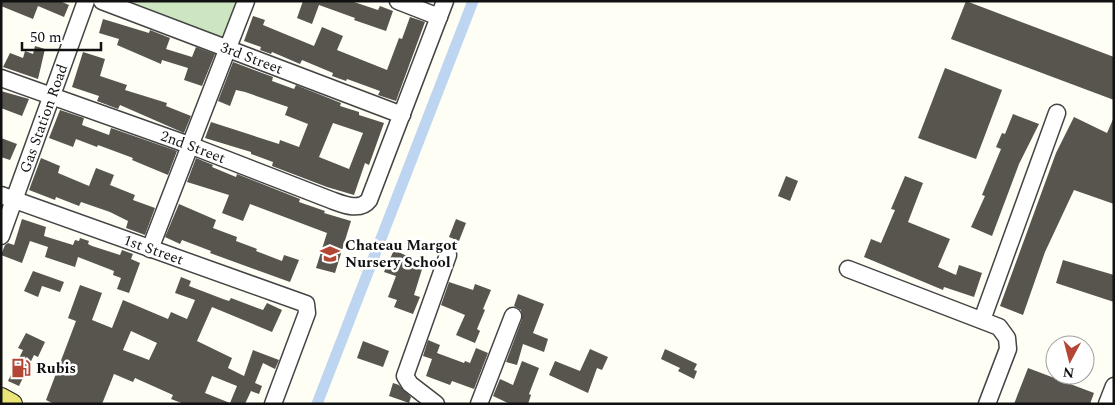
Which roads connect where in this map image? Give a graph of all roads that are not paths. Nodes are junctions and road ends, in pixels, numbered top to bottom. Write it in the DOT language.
graph roads {
  1 [pos="86,1"];
  2 [pos="102,1"];
  3 [pos="246,1"];
  4 [pos="398,1"];
  5 [pos="442,9"];
  6 [pos="229,49"];
  7 [pos="1,78"];
  8 [pos="51,96"];
  9 [pos="1057,113"];
  10 [pos="402,115"];
  11 [pos="192,146"];
  12 [pos="8,197"];
  13 [pos="1,236"];
  14 [pos="150,249"];
  15 [pos="448,255"];
  16 [pos="848,269"];
  17 [pos="513,316"];
  18 [pos="982,320"];
  19 [pos="1114,386"];
  20 [pos="1,398"];
  21 [pos="12,404"];
  22 [pos="272,404"];
  23 [pos="436,404"];
  24 [pos="479,404"];
  25 [pos="986,404"];
  26 [pos="1107,404"];
  1 -- 8 [label="street, Gas Station Road"];
  2 -- 6 [label="street, 3rd Street"];
  3 -- 6 [label="street"];
  4 -- 5 [label="street"];
  5 -- 10 [label="street"];
  6 -- 10 [label="street, 3rd Street"];
  6 -- 11 [label="street"];
  7 -- 8 [label="street, 2nd Street"];
  8 -- 11 [label="street, 2nd Street"];
  8 -- 12 [label="street, Gas Station Road"];
  9 -- 18 [label="street"];
  10 -- 11 [label="street, 2nd Street"];
  11 -- 14 [label="street"];
  12 -- 13 [label="street, Gas Station Road"];
  12 -- 14 [label="street, 1st Street"];
  14 -- 22 [label="street, 1st Street"];
  15 -- 23 [label="street"];
  16 -- 18 [label="street"];
  17 -- 24 [label="street"];
  18 -- 25 [label="street"];
  19 -- 26 [label="street"];
  20 -- 21 [label="main road"];
}
